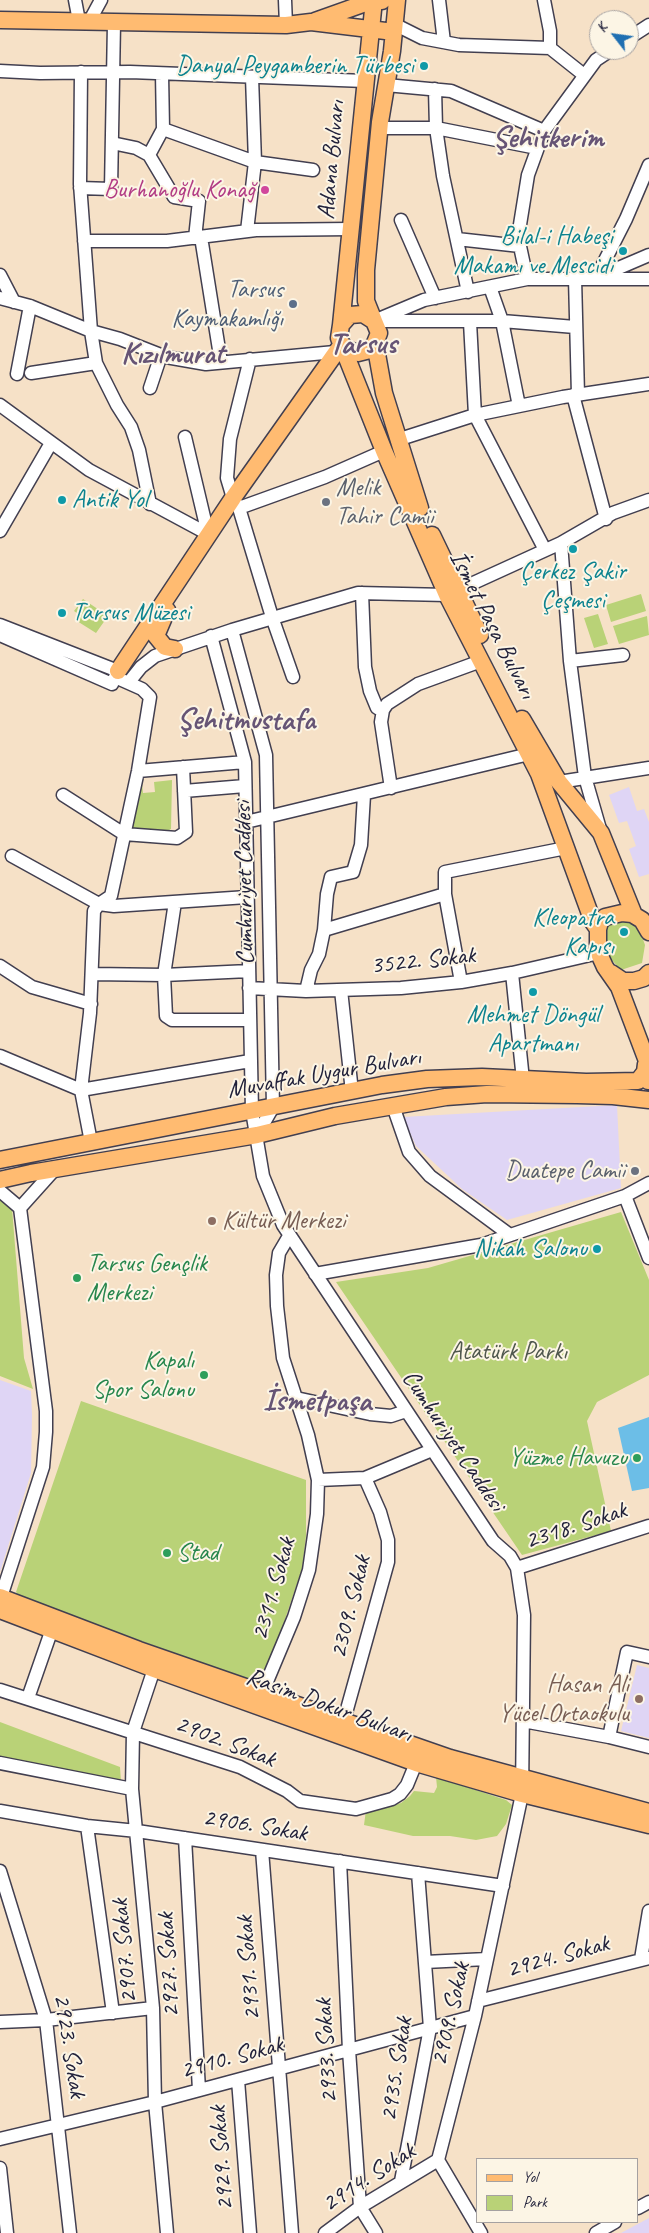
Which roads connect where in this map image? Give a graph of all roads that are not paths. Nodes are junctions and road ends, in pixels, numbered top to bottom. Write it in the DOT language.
graph roads {
  1 [pos="74,0"];
  2 [pos="101,0"];
  3 [pos="285,0"];
  4 [pos="374,0"];
  5 [pos="439,0"];
  6 [pos="544,0"];
  7 [pos="397,2"];
  8 [pos="0,20"];
  9 [pos="84,21"];
  10 [pos="114,22"];
  11 [pos="312,22"];
  12 [pos="286,25"];
  13 [pos="394,28"];
  14 [pos="370,29"];
  15 [pos="444,42"];
  16 [pos="550,48"];
  17 [pos="596,60"];
  18 [pos="0,71"];
  19 [pos="81,72"];
  20 [pos="113,72"];
  21 [pos="162,74"];
  22 [pos="584,75"];
  23 [pos="252,77"];
  24 [pos="365,81"];
  25 [pos="386,85"];
  26 [pos="435,89"];
  27 [pos="379,128"];
  28 [pos="436,128"];
  29 [pos="163,129"];
  30 [pos="544,130"];
  31 [pos="112,143"];
  32 [pos="538,148"];
  33 [pos="149,155"];
  34 [pos="255,162"];
  35 [pos="648,169"];
  36 [pos="313,170"];
  37 [pos="80,188"];
  38 [pos="401,220"];
  39 [pos="352,229"];
  40 [pos="247,231"];
  41 [pos="198,238"];
  42 [pos="457,239"];
  43 [pos="84,241"];
  44 [pos="520,246"];
  45 [pos="649,255"];
  46 [pos="0,275"];
  47 [pos="575,278"];
  48 [pos="596,278"];
  49 [pos="527,279"];
  50 [pos="649,279"];
  51 [pos="490,288"];
  52 [pos="468,292"];
  53 [pos="0,298"];
  54 [pos="435,298"];
  55 [pos="14,302"];
  56 [pos="30,306"];
  57 [pos="374,321"];
  58 [pos="502,321"];
  59 [pos="470,322"];
  60 [pos="341,325"];
  61 [pos="575,327"];
  62 [pos="91,331"];
  63 [pos="375,344"];
  64 [pos="338,348"];
  65 [pos="161,355"];
  66 [pos="250,358"];
  67 [pos="221,362"];
  68 [pos="96,363"];
  69 [pos="31,373"];
  70 [pos="17,374"];
  71 [pos="649,384"];
  72 [pos="150,388"];
  73 [pos="576,395"];
  74 [pos="0,405"];
  75 [pos="520,406"];
  76 [pos="474,415"];
  77 [pos="185,438"];
  78 [pos="398,440"];
  79 [pos="51,443"];
  80 [pos="384,450"];
  81 [pos="649,500"];
  82 [pos="236,503"];
  83 [pos="150,504"];
  84 [pos="606,519"];
  85 [pos="0,531"];
  86 [pos="208,534"];
  87 [pos="561,543"];
  88 [pos="545,550"];
  89 [pos="190,563"];
  90 [pos="362,593"];
  91 [pos="452,593"];
  92 [pos="272,617"];
  93 [pos="0,625"];
  94 [pos="232,630"];
  95 [pos="0,636"];
  96 [pos="211,636"];
  97 [pos="175,649"];
  98 [pos="623,656"];
  99 [pos="481,660"];
  100 [pos="570,661"];
  101 [pos="293,676"];
  102 [pos="121,677"];
  103 [pos="383,710"];
  104 [pos="529,754"];
  105 [pos="245,762"];
  106 [pos="183,767"];
  107 [pos="649,768"];
  108 [pos="138,771"];
  109 [pos="585,777"];
  110 [pos="560,782"];
  111 [pos="245,786"];
  112 [pos="391,788"];
  113 [pos="184,791"];
  114 [pos="63,795"];
  115 [pos="364,795"];
  116 [pos="267,817"];
  117 [pos="246,822"];
  118 [pos="602,833"];
  119 [pos="124,834"];
  120 [pos="566,848"];
  121 [pos="12,856"];
  122 [pos="445,894"];
  123 [pos="247,896"];
  124 [pos="175,902"];
  125 [pos="99,904"];
  126 [pos="634,915"];
  127 [pos="598,929"];
  128 [pos="324,930"];
  129 [pos="649,932"];
  130 [pos="599,953"];
  131 [pos="0,966"];
  132 [pos="249,971"];
  133 [pos="611,973"];
  134 [pos="649,973"];
  135 [pos="92,974"];
  136 [pos="512,974"];
  137 [pos="164,975"];
  138 [pos="461,982"];
  139 [pos="249,988"];
  140 [pos="270,989"];
  141 [pos="341,990"];
  142 [pos="306,991"];
  143 [pos="91,1004"];
  144 [pos="250,1020"];
  145 [pos="0,1056"];
  146 [pos="250,1061"];
  147 [pos="523,1080"];
  148 [pos="645,1081"];
  149 [pos="81,1090"];
  150 [pos="352,1092"];
  151 [pos="649,1100"];
  152 [pos="393,1106"];
  153 [pos="273,1107"];
  154 [pos="252,1112"];
  155 [pos="257,1134"];
  156 [pos="91,1142"];
  157 [pos="0,1160"];
  158 [pos="55,1169"];
  159 [pos="0,1180"];
  160 [pos="649,1183"];
  161 [pos="0,1191"];
  162 [pos="625,1196"];
  163 [pos="20,1208"];
  164 [pos="510,1235"];
  165 [pos="290,1236"];
  166 [pos="649,1258"];
  167 [pos="315,1274"];
  168 [pos="296,1398"];
  169 [pos="406,1411"];
  170 [pos="432,1450"];
  171 [pos="365,1478"];
  172 [pos="318,1480"];
  173 [pos="649,1526"];
  174 [pos="517,1568"];
  175 [pos="0,1601"];
  176 [pos="52,1629"];
  177 [pos="649,1657"];
  178 [pos="154,1669"];
  179 [pos="0,1690"];
  180 [pos="263,1691"];
  181 [pos="28,1698"];
  182 [pos="344,1720"];
  183 [pos="522,1722"];
  184 [pos="133,1732"];
  185 [pos="609,1737"];
  186 [pos="649,1747"];
  187 [pos="0,1763"];
  188 [pos="416,1763"];
  189 [pos="522,1786"];
  190 [pos="132,1789"];
  191 [pos="0,1811"];
  192 [pos="649,1812"];
  193 [pos="649,1825"];
  194 [pos="87,1826"];
  195 [pos="137,1831"];
  196 [pos="185,1838"];
  197 [pos="262,1850"];
  198 [pos="340,1861"];
  199 [pos="0,1871"];
  200 [pos="418,1873"];
  201 [pos="503,1886"];
  202 [pos="649,1911"];
  203 [pos="645,1958"];
  204 [pos="487,1959"];
  205 [pos="425,1962"];
  206 [pos="478,2001"];
  207 [pos="153,2008"];
  208 [pos="113,2013"];
  209 [pos="475,2016"];
  210 [pos="46,2020"];
  211 [pos="0,2022"];
  212 [pos="430,2028"];
  213 [pos="349,2050"];
  214 [pos="279,2069"];
  215 [pos="238,2080"];
  216 [pos="198,2090"];
  217 [pos="155,2102"];
  218 [pos="58,2124"];
  219 [pos="0,2139"];
  220 [pos="438,2160"];
  221 [pos="0,2168"];
  222 [pos="400,2182"];
  223 [pos="360,2207"];
  224 [pos="613,2223"];
  225 [pos="7,2233"];
  226 [pos="70,2233"];
  227 [pos="167,2233"];
  228 [pos="250,2233"];
  229 [pos="292,2233"];
  230 [pos="325,2233"];
  231 [pos="376,2233"];
  232 [pos="481,2233"];
  233 [pos="596,2233"];
  1 -- 9 [label="street"];
  2 -- 9 [label="street"];
  3 -- 12 [label="street"];
  4 -- 7 [label="main road"];
  4 -- 11 [label="main road"];
  4 -- 14 [label="main road, Adana Bulvarı"];
  5 -- 15 [label="street"];
  6 -- 16 [label="street"];
  7 -- 13 [label="main road, Adana Bulvarı"];
  8 -- 9 [label="main road"];
  9 -- 10 [label="main road"];
  10 -- 12 [label="main road"];
  10 -- 20 [label="street"];
  11 -- 12 [label="main road"];
  11 -- 14 [label="main road"];
  13 -- 14 [label="main road"];
  13 -- 15 [label="street"];
  13 -- 25 [label="main road, Adana Bulvarı"];
  14 -- 24 [label="main road, Adana Bulvarı"];
  15 -- 16 [label="street"];
  16 -- 22 [label="street"];
  17 -- 22 [label="street"];
  18 -- 19 [label="street"];
  19 -- 20 [label="street"];
  19 -- 37 [label="street"];
  20 -- 21 [label="street"];
  20 -- 31 [label="street"];
  21 -- 23 [label="street"];
  21 -- 29 [label="street"];
  22 -- 30 [label="street"];
  23 -- 24 [label="street"];
  23 -- 34 [label="street"];
  24 -- 39 [label="main road, Adana Bulvarı"];
  25 -- 26 [label="street"];
  25 -- 27 [label="main road, Adana Bulvarı"];
  26 -- 28 [label="street"];
  26 -- 30 [label="street"];
  27 -- 28 [label="street"];
  27 -- 57 [label="main road, Adana Bulvarı"];
  28 -- 32 [label="street"];
  28 -- 42 [label="street"];
  29 -- 33 [label="street"];
  29 -- 34 [label="street"];
  30 -- 32 [label="street"];
  31 -- 33 [label="street"];
  31 -- 37 [label="street"];
  32 -- 44 [label="street"];
  33 -- 41 [label="street"];
  34 -- 36 [label="street"];
  34 -- 40 [label="street"];
  35 -- 48 [label="street"];
  37 -- 43 [label="street"];
  38 -- 54 [label="street"];
  39 -- 40 [label="street"];
  39 -- 60 [label="main road, Adana Bulvarı"];
  40 -- 41 [label="street"];
  41 -- 43 [label="street"];
  41 -- 67 [label="street"];
  42 -- 44 [label="street"];
  42 -- 52 [label="street"];
  43 -- 62 [label="street"];
  44 -- 49 [label="street"];
  45 -- 48 [label="street"];
  46 -- 55 [label="street"];
  47 -- 48 [label="street"];
  47 -- 49 [label="street"];
  47 -- 61 [label="street"];
  48 -- 50 [label="street"];
  49 -- 51 [label="street"];
  51 -- 52 [label="street"];
  51 -- 58 [label="street"];
  52 -- 54 [label="street"];
  53 -- 55 [label="street"];
  54 -- 57 [label="street"];
  55 -- 56 [label="street"];
  56 -- 62 [label="street"];
  56 -- 70 [label="street"];
  57 -- 59 [label="street"];
  57 -- 60 [label="main road"];
  57 -- 63 [label="main road"];
  58 -- 59 [label="street"];
  58 -- 61 [label="street"];
  58 -- 75 [label="street"];
  59 -- 76 [label="street"];
  60 -- 64 [label="main road"];
  61 -- 73 [label="street"];
  62 -- 65 [label="street"];
  62 -- 68 [label="street"];
  63 -- 64 [label="main road"];
  63 -- 78 [label="main road"];
  64 -- 66 [label="street"];
  64 -- 80 [label="main road, İsmet Paşa Bulvarı"];
  64 -- 82 [label="main road"];
  65 -- 67 [label="street"];
  65 -- 72 [label="street"];
  66 -- 67 [label="street"];
  66 -- 82 [label="street"];
  68 -- 69 [label="street"];
  68 -- 83 [label="street"];
  71 -- 73 [label="street"];
  73 -- 75 [label="street"];
  73 -- 84 [label="street"];
  74 -- 79 [label="street"];
  75 -- 76 [label="street"];
  76 -- 78 [label="street"];
  76 -- 88 [label="street"];
  77 -- 86 [label="street"];
  78 -- 91 [label="main road"];
  79 -- 83 [label="street"];
  79 -- 85 [label="street"];
  80 -- 82 [label="street"];
  80 -- 91 [label="main road, İsmet Paşa Bulvarı"];
  81 -- 84 [label="street"];
  82 -- 86 [label="main road"];
  82 -- 92 [label="street"];
  83 -- 86 [label="street"];
  84 -- 87 [label="street"];
  86 -- 89 [label="main road"];
  87 -- 88 [label="street"];
  87 -- 100 [label="street"];
  88 -- 91 [label="street"];
  89 -- 97 [label="main road"];
  89 -- 102 [label="main road"];
  90 -- 91 [label="street"];
  90 -- 92 [label="street"];
  90 -- 103 [label="street"];
  91 -- 99 [label="main road, İsmet Paşa Bulvarı"];
  91 -- 110 [label="main road"];
  92 -- 94 [label="street"];
  92 -- 101 [label="street"];
  93 -- 102 [label="street"];
  94 -- 96 [label="street"];
  94 -- 116 [label="street, Cumhuriyet Caddesi"];
  95 -- 102 [label="street"];
  96 -- 97 [label="street"];
  96 -- 105 [label="street, Cumhuriyet Caddesi"];
  97 -- 102 [label="street"];
  98 -- 100 [label="street"];
  99 -- 103 [label="street"];
  99 -- 104 [label="main road, İsmet Paşa Bulvarı"];
  100 -- 109 [label="street"];
  102 -- 108 [label="street"];
  103 -- 112 [label="street"];
  104 -- 112 [label="street"];
  104 -- 120 [label="main road, İsmet Paşa Bulvarı"];
  105 -- 106 [label="street"];
  105 -- 111 [label="street, Cumhuriyet Caddesi"];
  106 -- 108 [label="street"];
  106 -- 113 [label="street"];
  107 -- 109 [label="street"];
  108 -- 119 [label="street"];
  109 -- 110 [label="street"];
  109 -- 118 [label="street"];
  110 -- 118 [label="main road"];
  111 -- 113 [label="street"];
  111 -- 117 [label="street, Cumhuriyet Caddesi"];
  112 -- 115 [label="street"];
  113 -- 119 [label="street"];
  114 -- 119 [label="street"];
  115 -- 116 [label="street"];
  115 -- 128 [label="street"];
  116 -- 117 [label="street"];
  116 -- 140 [label="street, Cumhuriyet Caddesi"];
  117 -- 123 [label="street, Cumhuriyet Caddesi"];
  118 -- 126 [label="main road"];
  119 -- 125 [label="street"];
  120 -- 122 [label="street"];
  120 -- 127 [label="main road, İsmet Paşa Bulvarı"];
  121 -- 125 [label="street"];
  122 -- 128 [label="street"];
  122 -- 138 [label="street"];
  123 -- 124 [label="street"];
  123 -- 132 [label="street, Cumhuriyet Caddesi"];
  124 -- 125 [label="street"];
  124 -- 137 [label="street"];
  125 -- 135 [label="street"];
  126 -- 127 [label="main road"];
  126 -- 129 [label="main road"];
  127 -- 130 [label="main road, İsmet Paşa Bulvarı"];
  128 -- 142 [label="street"];
  130 -- 133 [label="main road, İsmet Paşa Bulvarı"];
  130 -- 136 [label="street, 3522. Sokak"];
  131 -- 143 [label="street"];
  132 -- 137 [label="street"];
  132 -- 139 [label="street, Cumhuriyet Caddesi"];
  133 -- 134 [label="main road"];
  133 -- 148 [label="main road, İsmet Paşa Bulvarı"];
  135 -- 137 [label="street"];
  135 -- 143 [label="street"];
  136 -- 138 [label="street, 3522. Sokak"];
  136 -- 147 [label="street"];
  137 -- 144 [label="street"];
  138 -- 141 [label="street, 3522. Sokak"];
  139 -- 140 [label="street, 3522. Sokak"];
  139 -- 144 [label="street, Cumhuriyet Caddesi"];
  140 -- 142 [label="street, 3522. Sokak"];
  140 -- 153 [label="street, Cumhuriyet Caddesi"];
  141 -- 142 [label="street, 3522. Sokak"];
  141 -- 150 [label="street"];
  143 -- 149 [label="street"];
  144 -- 146 [label="street, Cumhuriyet Caddesi"];
  145 -- 149 [label="street"];
  146 -- 149 [label="street"];
  146 -- 154 [label="street, Cumhuriyet Caddesi"];
  147 -- 148 [label="main road, Muvaffak Uygur Bulvarı"];
  147 -- 150 [label="main road, Muvaffak Uygur Bulvarı"];
  149 -- 156 [label="street"];
  150 -- 153 [label="main road, Muvaffak Uygur Bulvarı"];
  151 -- 152 [label="main road, Muvaffak Uygur Bulvarı"];
  152 -- 155 [label="main road, Muvaffak Uygur Bulvarı"];
  152 -- 164 [label="street"];
  153 -- 154 [label="main road, Muvaffak Uygur Bulvarı"];
  153 -- 155 [label="street"];
  154 -- 155 [label="street, Cumhuriyet Caddesi"];
  154 -- 156 [label="main road, Muvaffak Uygur Bulvarı"];
  155 -- 158 [label="main road, Muvaffak Uygur Bulvarı"];
  155 -- 165 [label="street, Cumhuriyet Caddesi"];
  156 -- 157 [label="main road, Muvaffak Uygur Bulvarı"];
  158 -- 159 [label="main road, Muvaffak Uygur Bulvarı"];
  158 -- 163 [label="street"];
  160 -- 162 [label="street"];
  161 -- 163 [label="street"];
  162 -- 164 [label="street"];
  162 -- 166 [label="street"];
  163 -- 175 [label="street"];
  164 -- 167 [label="street"];
  165 -- 167 [label="street, Cumhuriyet Caddesi"];
  165 -- 168 [label="street, 2311. Sokak"];
  167 -- 169 [label="street, Cumhuriyet Caddesi"];
  168 -- 169 [label="street"];
  168 -- 172 [label="street, 2311. Sokak"];
  169 -- 170 [label="street, Cumhuriyet Caddesi"];
  170 -- 171 [label="street"];
  170 -- 174 [label="street, Cumhuriyet Caddesi"];
  171 -- 172 [label="street"];
  171 -- 182 [label="street, 2309. Sokak"];
  172 -- 180 [label="street, 2311. Sokak"];
  173 -- 174 [label="street, 2318. Sokak"];
  174 -- 183 [label="street, Cumhuriyet Caddesi"];
  175 -- 176 [label="main road, Rasim Dokur Bulvarı"];
  175 -- 180 [label="main road"];
  176 -- 178 [label="main road, Rasim Dokur Bulvarı"];
  176 -- 181 [label="street"];
  177 -- 185 [label="street"];
  178 -- 184 [label="street, 2907. Sokak"];
  178 -- 188 [label="main road, Rasim Dokur Bulvarı"];
  179 -- 181 [label="street, 2902. Sokak"];
  180 -- 182 [label="main road"];
  181 -- 184 [label="street, 2902. Sokak"];
  182 -- 189 [label="main road"];
  183 -- 185 [label="street"];
  183 -- 189 [label="street, Cumhuriyet Caddesi"];
  184 -- 188 [label="street, 2902. Sokak"];
  184 -- 190 [label="street, 2907. Sokak"];
  185 -- 186 [label="street"];
  187 -- 190 [label="street"];
  188 -- 189 [label="main road, Rasim Dokur Bulvarı"];
  189 -- 192 [label="main road"];
  189 -- 193 [label="main road, Rasim Dokur Bulvarı"];
  189 -- 201 [label="street, 2909. Sokak"];
  190 -- 195 [label="street, 2907. Sokak"];
  191 -- 194 [label="street, 2906. Sokak"];
  194 -- 195 [label="street, 2906. Sokak"];
  194 -- 208 [label="street"];
  195 -- 196 [label="street, 2906. Sokak"];
  195 -- 207 [label="street, 2907. Sokak"];
  196 -- 197 [label="street, 2906. Sokak"];
  196 -- 216 [label="street, 2927. Sokak"];
  197 -- 198 [label="street, 2906. Sokak"];
  197 -- 214 [label="street, 2931. Sokak"];
  198 -- 200 [label="street, 2906. Sokak"];
  198 -- 213 [label="street, 2933. Sokak"];
  199 -- 210 [label="street, 2923. Sokak"];
  200 -- 201 [label="street, 2906. Sokak"];
  200 -- 205 [label="street, 2935. Sokak"];
  201 -- 204 [label="street, 2909. Sokak"];
  202 -- 203 [label="street"];
  203 -- 206 [label="street, 2924. Sokak"];
  204 -- 205 [label="street"];
  204 -- 206 [label="street, 2909. Sokak"];
  205 -- 212 [label="street, 2935. Sokak"];
  206 -- 209 [label="street, 2909. Sokak"];
  207 -- 208 [label="street"];
  207 -- 217 [label="street, 2907. Sokak"];
  208 -- 210 [label="street"];
  209 -- 212 [label="street, 2910. Sokak"];
  209 -- 220 [label="street, 2909. Sokak"];
  210 -- 211 [label="street"];
  210 -- 218 [label="street, 2923. Sokak"];
  212 -- 213 [label="street, 2910. Sokak"];
  212 -- 222 [label="street, 2935. Sokak"];
  213 -- 214 [label="street, 2910. Sokak"];
  213 -- 223 [label="street, 2933. Sokak"];
  214 -- 215 [label="street, 2910. Sokak"];
  214 -- 229 [label="street, 2931. Sokak"];
  215 -- 216 [label="street, 2910. Sokak"];
  215 -- 228 [label="street, 2929. Sokak"];
  216 -- 217 [label="street, 2910. Sokak"];
  217 -- 218 [label="street, 2910. Sokak"];
  217 -- 227 [label="street, 2907. Sokak"];
  218 -- 219 [label="street, 2910. Sokak"];
  218 -- 226 [label="street, 2923. Sokak"];
  220 -- 222 [label="street, 2914. Sokak"];
  220 -- 232 [label="street"];
  221 -- 225 [label="street"];
  222 -- 223 [label="street, 2914. Sokak"];
  223 -- 230 [label="street, 2914. Sokak"];
  223 -- 231 [label="street, 2933. Sokak"];
  224 -- 233 [label="street"];
}
